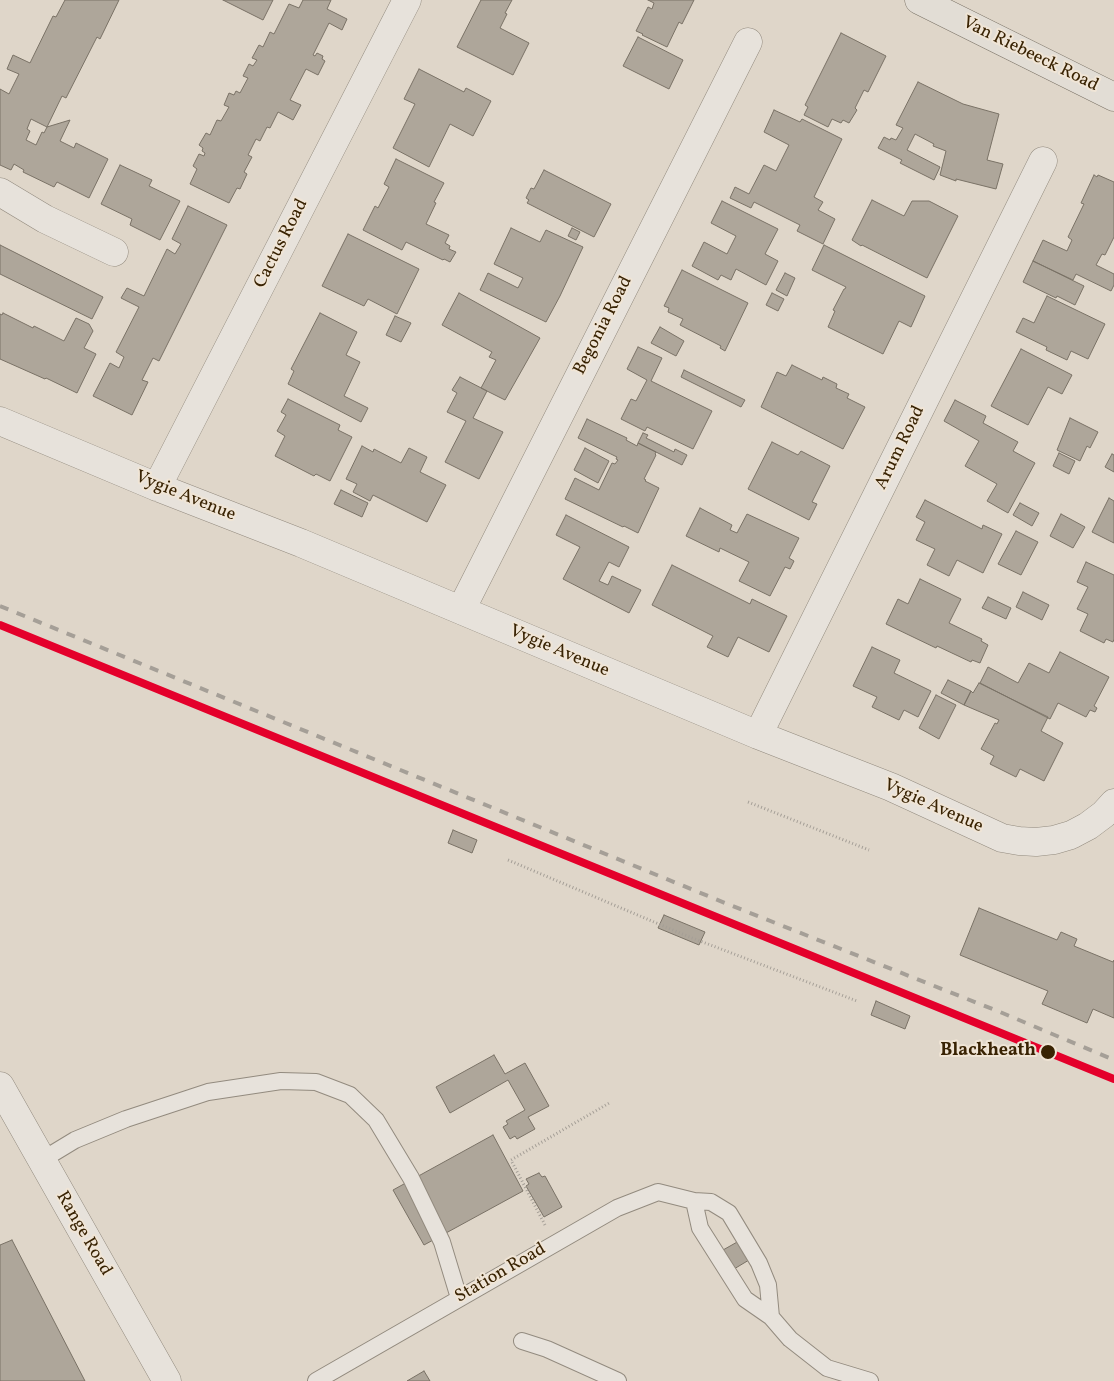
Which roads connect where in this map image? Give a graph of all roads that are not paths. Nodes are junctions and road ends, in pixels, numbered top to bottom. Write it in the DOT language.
graph roads {
  1 [pos="407,0"];
  2 [pos="919,0"];
  3 [pos="748,42"];
  4 [pos="1114,97"];
  5 [pos="1043,161"];
  6 [pos="0,192"];
  7 [pos="114,252"];
  8 [pos="0,421"];
  9 [pos="157,488"];
  10 [pos="461,610"];
  11 [pos="758,735"];
  12 [pos="1114,803"];
  13 [pos="0,1086"];
  14 [pos="42,1160"];
  15 [pos="694,1201"];
  16 [pos="459,1298"];
  17 [pos="771,1317"];
  18 [pos="522,1341"];
  19 [pos="167,1381"];
  20 [pos="316,1381"];
  21 [pos="618,1381"];
  22 [pos="870,1381"];
  1 -- 9 [label="street, Cactus Road"];
  2 -- 4 [label="main road, Van Riebeeck Road"];
  3 -- 10 [label="street, Begonia Road"];
  5 -- 11 [label="street, Arum Road"];
  6 -- 7 [label="street"];
  8 -- 9 [label="street, Vygie Avenue"];
  9 -- 10 [label="street, Vygie Avenue"];
  10 -- 11 [label="street, Vygie Avenue"];
  11 -- 12 [label="street, Vygie Avenue"];
  13 -- 14 [label="street, Range Road"];
  14 -- 16 [label="lane"];
  14 -- 19 [label="street, Range Road"];
  15 -- 16 [label="lane, Station Road"];
  15 -- 17 [label="lane"];
  15 -- 17 [label="lane, Station Road"];
  16 -- 20 [label="lane, Station Road"];
  17 -- 22 [label="lane"];
  18 -- 21 [label="lane"];
}
